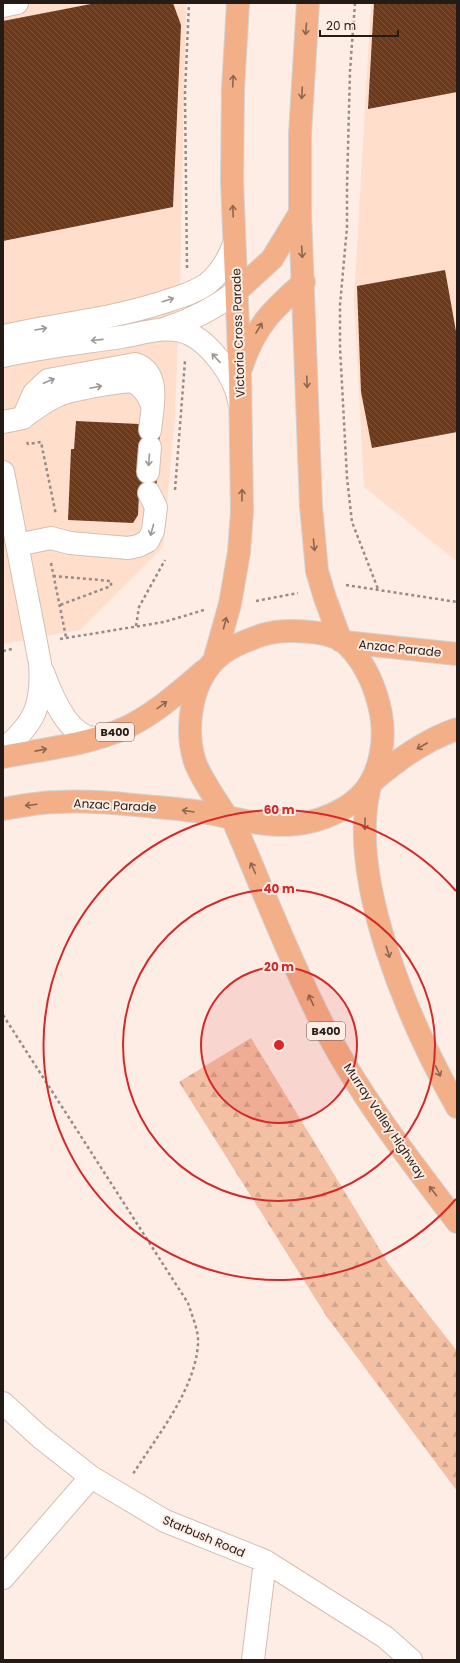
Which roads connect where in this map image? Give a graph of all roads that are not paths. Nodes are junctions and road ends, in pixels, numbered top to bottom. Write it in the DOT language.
graph roads {
  1 [pos="17,3"];
  2 [pos="238,3"];
  3 [pos="308,3"];
  4 [pos="3,6"];
  5 [pos="300,213"];
  6 [pos="234,244"];
  7 [pos="304,282"];
  8 [pos="237,291"];
  9 [pos="164,329"];
  10 [pos="3,336"];
  11 [pos="3,356"];
  12 [pos="240,377"];
  13 [pos="240,404"];
  14 [pos="13,420"];
  15 [pos="3,472"];
  16 [pos="17,544"];
  17 [pos="342,642"];
  18 [pos="457,654"];
  19 [pos="40,663"];
  20 [pos="212,664"];
  21 [pos="457,729"];
  22 [pos="94,738"];
  23 [pos="3,750"];
  24 [pos="3,757"];
  25 [pos="371,784"];
  26 [pos="3,809"];
  27 [pos="229,818"];
  28 [pos="457,1107"];
  29 [pos="457,1222"];
  30 [pos="3,1403"];
  31 [pos="91,1477"];
  32 [pos="265,1562"];
  33 [pos="3,1578"];
  34 [pos="253,1660"];
  35 [pos="411,1660"];
  1 -- 4 [label="street"];
  6 -- 2 [label="main road, Victoria Cross Parade, one-way"];
  3 -- 5 [label="main road, one-way"];
  5 -- 7 [label="main road, one-way"];
  5 -- 8 [label="main road"];
  6 -- 8 [label="main road, Victoria Cross Parade"];
  10 -- 6 [label="street, one-way"];
  12 -- 7 [label="main road, one-way"];
  7 -- 17 [label="main road, one-way"];
  8 -- 9 [label="street"];
  8 -- 12 [label="main road, Victoria Cross Parade"];
  9 -- 11 [label="street, one-way"];
  13 -- 9 [label="street, one-way"];
  12 -- 13 [label="main road, Victoria Cross Parade"];
  20 -- 13 [label="main road, Victoria Cross Parade, one-way"];
  14 -- 16 [label="street, one-way"];
  15 -- 16 [label="street"];
  16 -- 19 [label="street"];
  17 -- 18 [label="main road, Anzac Parade"];
  17 -- 20 [label="main road, B400"];
  17 -- 25 [label="main road"];
  19 -- 22 [label="street"];
  19 -- 23 [label="street"];
  22 -- 20 [label="main road, B400, one-way"];
  20 -- 27 [label="main road, B400"];
  21 -- 25 [label="main road, one-way"];
  24 -- 22 [label="main road, B400, one-way"];
  25 -- 27 [label="main road, Anzac Parade"];
  25 -- 28 [label="main road, one-way"];
  27 -- 26 [label="main road, Anzac Parade, one-way"];
  29 -- 27 [label="main road, Murray Valley Highway / B400, one-way"];
  30 -- 31 [label="street, Starbush Road"];
  31 -- 32 [label="street, Starbush Road"];
  31 -- 33 [label="street"];
  32 -- 34 [label="street"];
  32 -- 35 [label="street, Starbush Road"];
}
